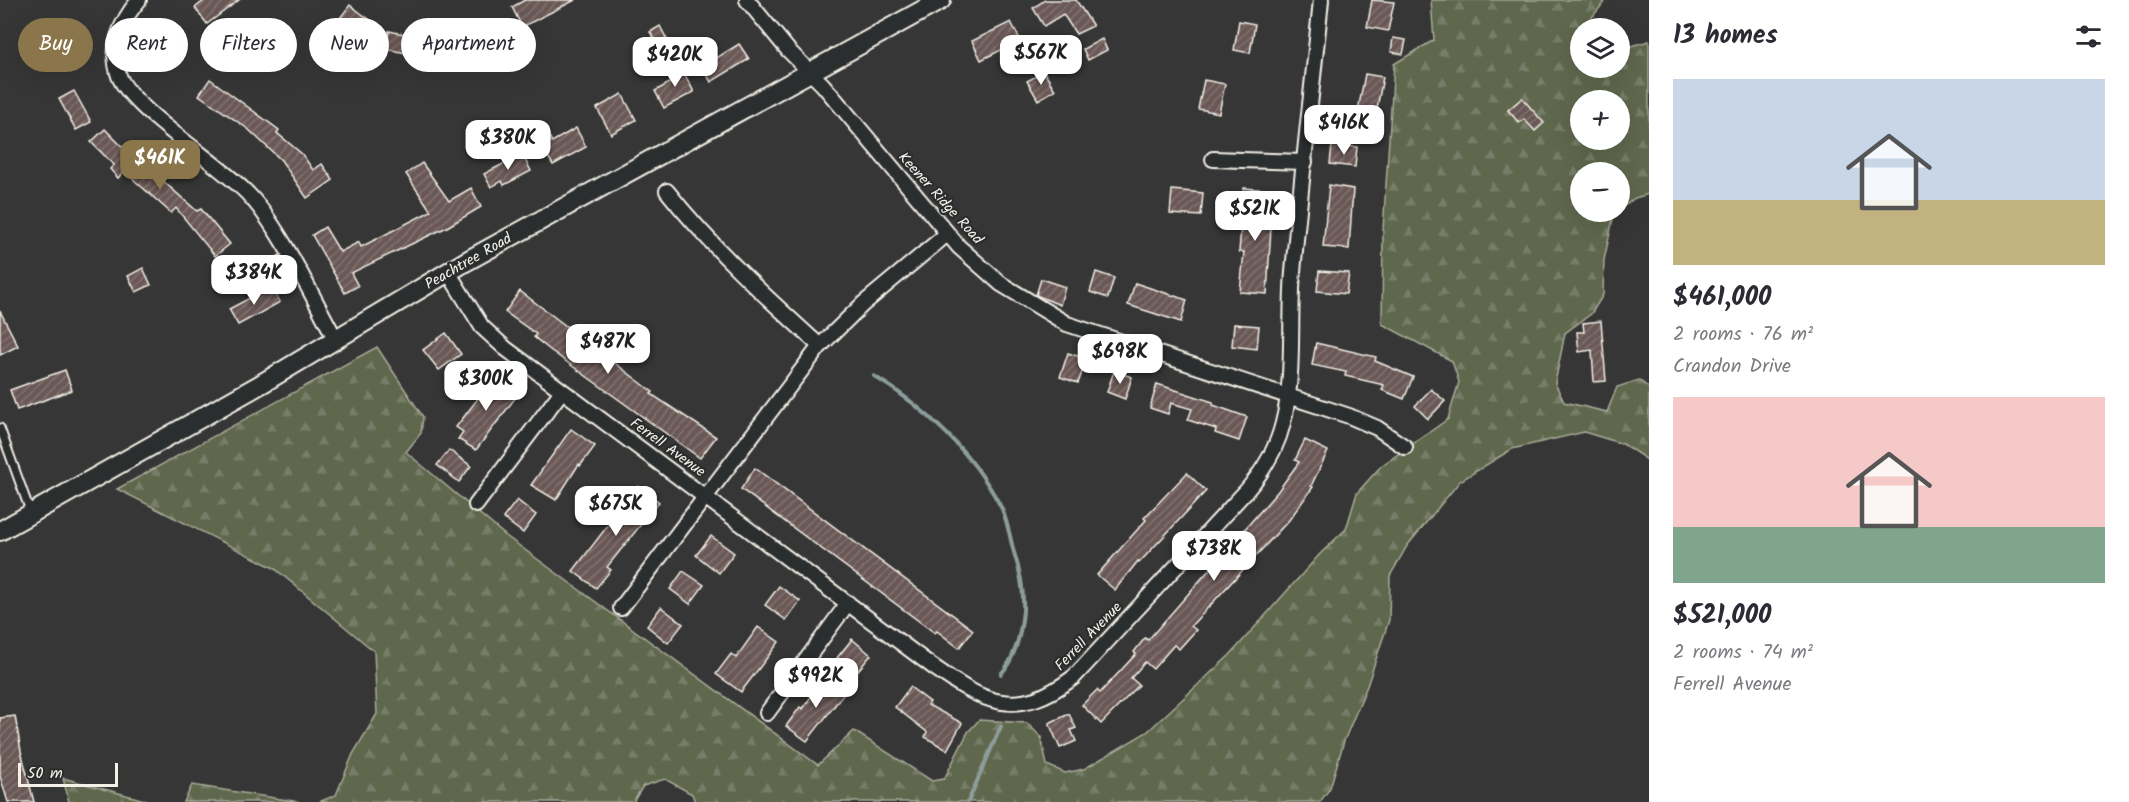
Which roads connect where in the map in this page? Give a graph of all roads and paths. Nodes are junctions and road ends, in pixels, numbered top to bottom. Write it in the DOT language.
graph roads {
  1 [pos="139,0"];
  2 [pos="747,0"];
  3 [pos="941,0"];
  4 [pos="1321,0"];
  5 [pos="810,71"];
  6 [pos="1213,159"];
  7 [pos="1305,162"];
  8 [pos="667,191"];
  9 [pos="947,234"];
  10 [pos="289,256"];
  11 [pos="448,272"];
  12 [pos="256,273"];
  13 [pos="335,338"];
  14 [pos="820,346"];
  15 [pos="562,391"];
  16 [pos="1287,396"];
  17 [pos="0,428"];
  18 [pos="1404,447"];
  19 [pos="705,496"];
  20 [pos="477,505"];
  21 [pos="31,514"];
  22 [pos="0,531"];
  23 [pos="848,603"];
  24 [pos="621,608"];
  25 [pos="767,713"];
  1 -- 10 [label="street"];
  2 -- 5 [label="street, Keener Ridge Road"];
  3 -- 5 [label="street, Peachtree Road"];
  4 -- 7 [label="street, Ferrell Avenue"];
  5 -- 9 [label="street, Keener Ridge Road"];
  5 -- 11 [label="street, Peachtree Road"];
  6 -- 7 [label="street"];
  7 -- 16 [label="street, Ferrell Avenue"];
  8 -- 14 [label="street"];
  9 -- 14 [label="street"];
  9 -- 16 [label="street, Keener Ridge Road"];
  10 -- 12 [label="lane"];
  10 -- 13 [label="street"];
  11 -- 13 [label="street, Peachtree Road"];
  11 -- 15 [label="street, Ferrell Avenue"];
  13 -- 21 [label="street, Peachtree Road"];
  14 -- 19 [label="street"];
  15 -- 19 [label="street, Ferrell Avenue"];
  15 -- 20 [label="street"];
  16 -- 18 [label="street, Keener Ridge Road"];
  16 -- 23 [label="street, Ferrell Avenue"];
  17 -- 21 [label="lane"];
  19 -- 23 [label="street, Ferrell Avenue"];
  19 -- 24 [label="street"];
  21 -- 22 [label="street, Peachtree Road"];
  23 -- 25 [label="street"];
}
